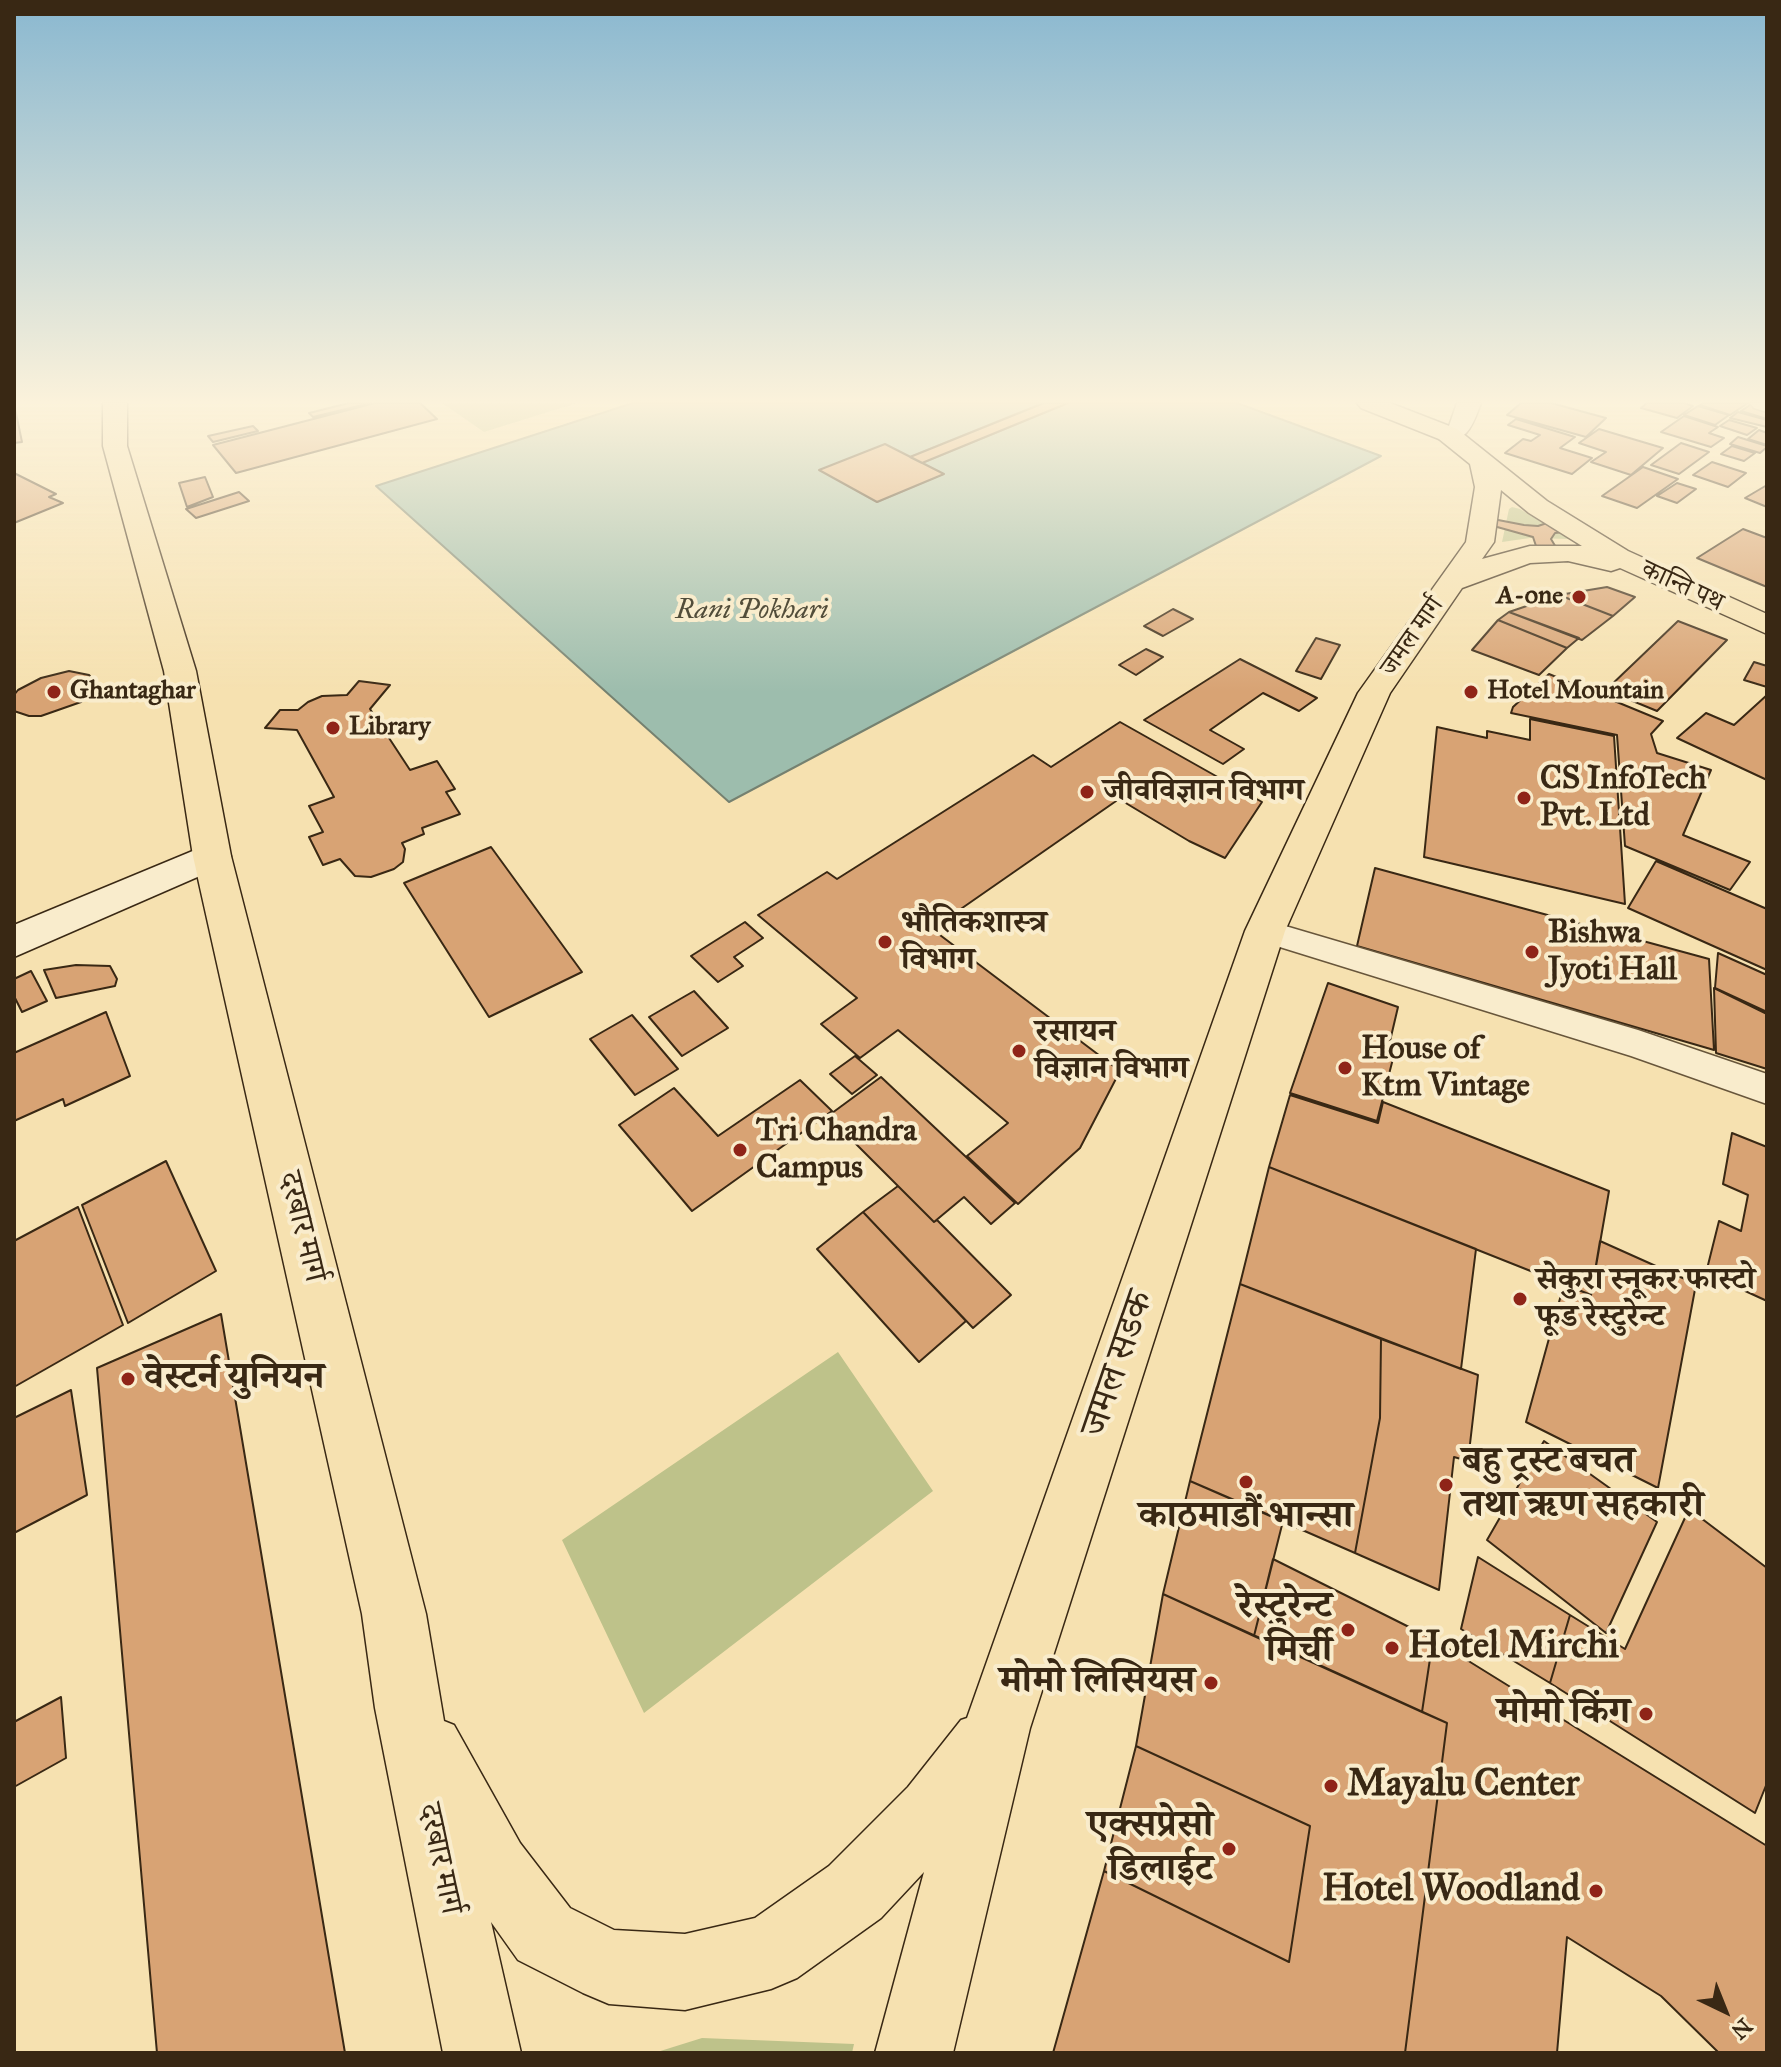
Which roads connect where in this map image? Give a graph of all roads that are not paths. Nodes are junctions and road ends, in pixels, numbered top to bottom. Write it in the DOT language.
graph roads {
  1 [pos="130,499"];
  2 [pos="1486,499"];
  3 [pos="1528,499"];
  4 [pos="1666,581"];
  5 [pos="1452,582"];
  6 [pos="1767,625"];
  7 [pos="1374,693"];
  8 [pos="212,856"];
  9 [pos="1265,931"];
  10 [pos="14,942"];
  11 [pos="1767,1089"];
  12 [pos="408,1708"];
  13 [pos="997,1728"];
  14 [pos="482,2053"];
  15 [pos="914,2053"];
  1 -- 8 [label="main road, दरबार मार्ग"];
  2 -- 5 [label="main road"];
  3 -- 4 [label="main road, कान्ति पथ"];
  4 -- 5 [label="main road"];
  4 -- 6 [label="main road, कान्ति पथ"];
  5 -- 7 [label="main road, जमल मार्ग"];
  7 -- 9 [label="main road, जमल सडक"];
  8 -- 10 [label="main road"];
  8 -- 12 [label="main road, दरबार मार्ग"];
  9 -- 11 [label="lane"];
  9 -- 13 [label="main road, जमल सडक"];
  12 -- 13 [label="main road"];
  12 -- 14 [label="main road, दरबार मार्ग"];
  13 -- 15 [label="main road, जमल सडक"];
}
